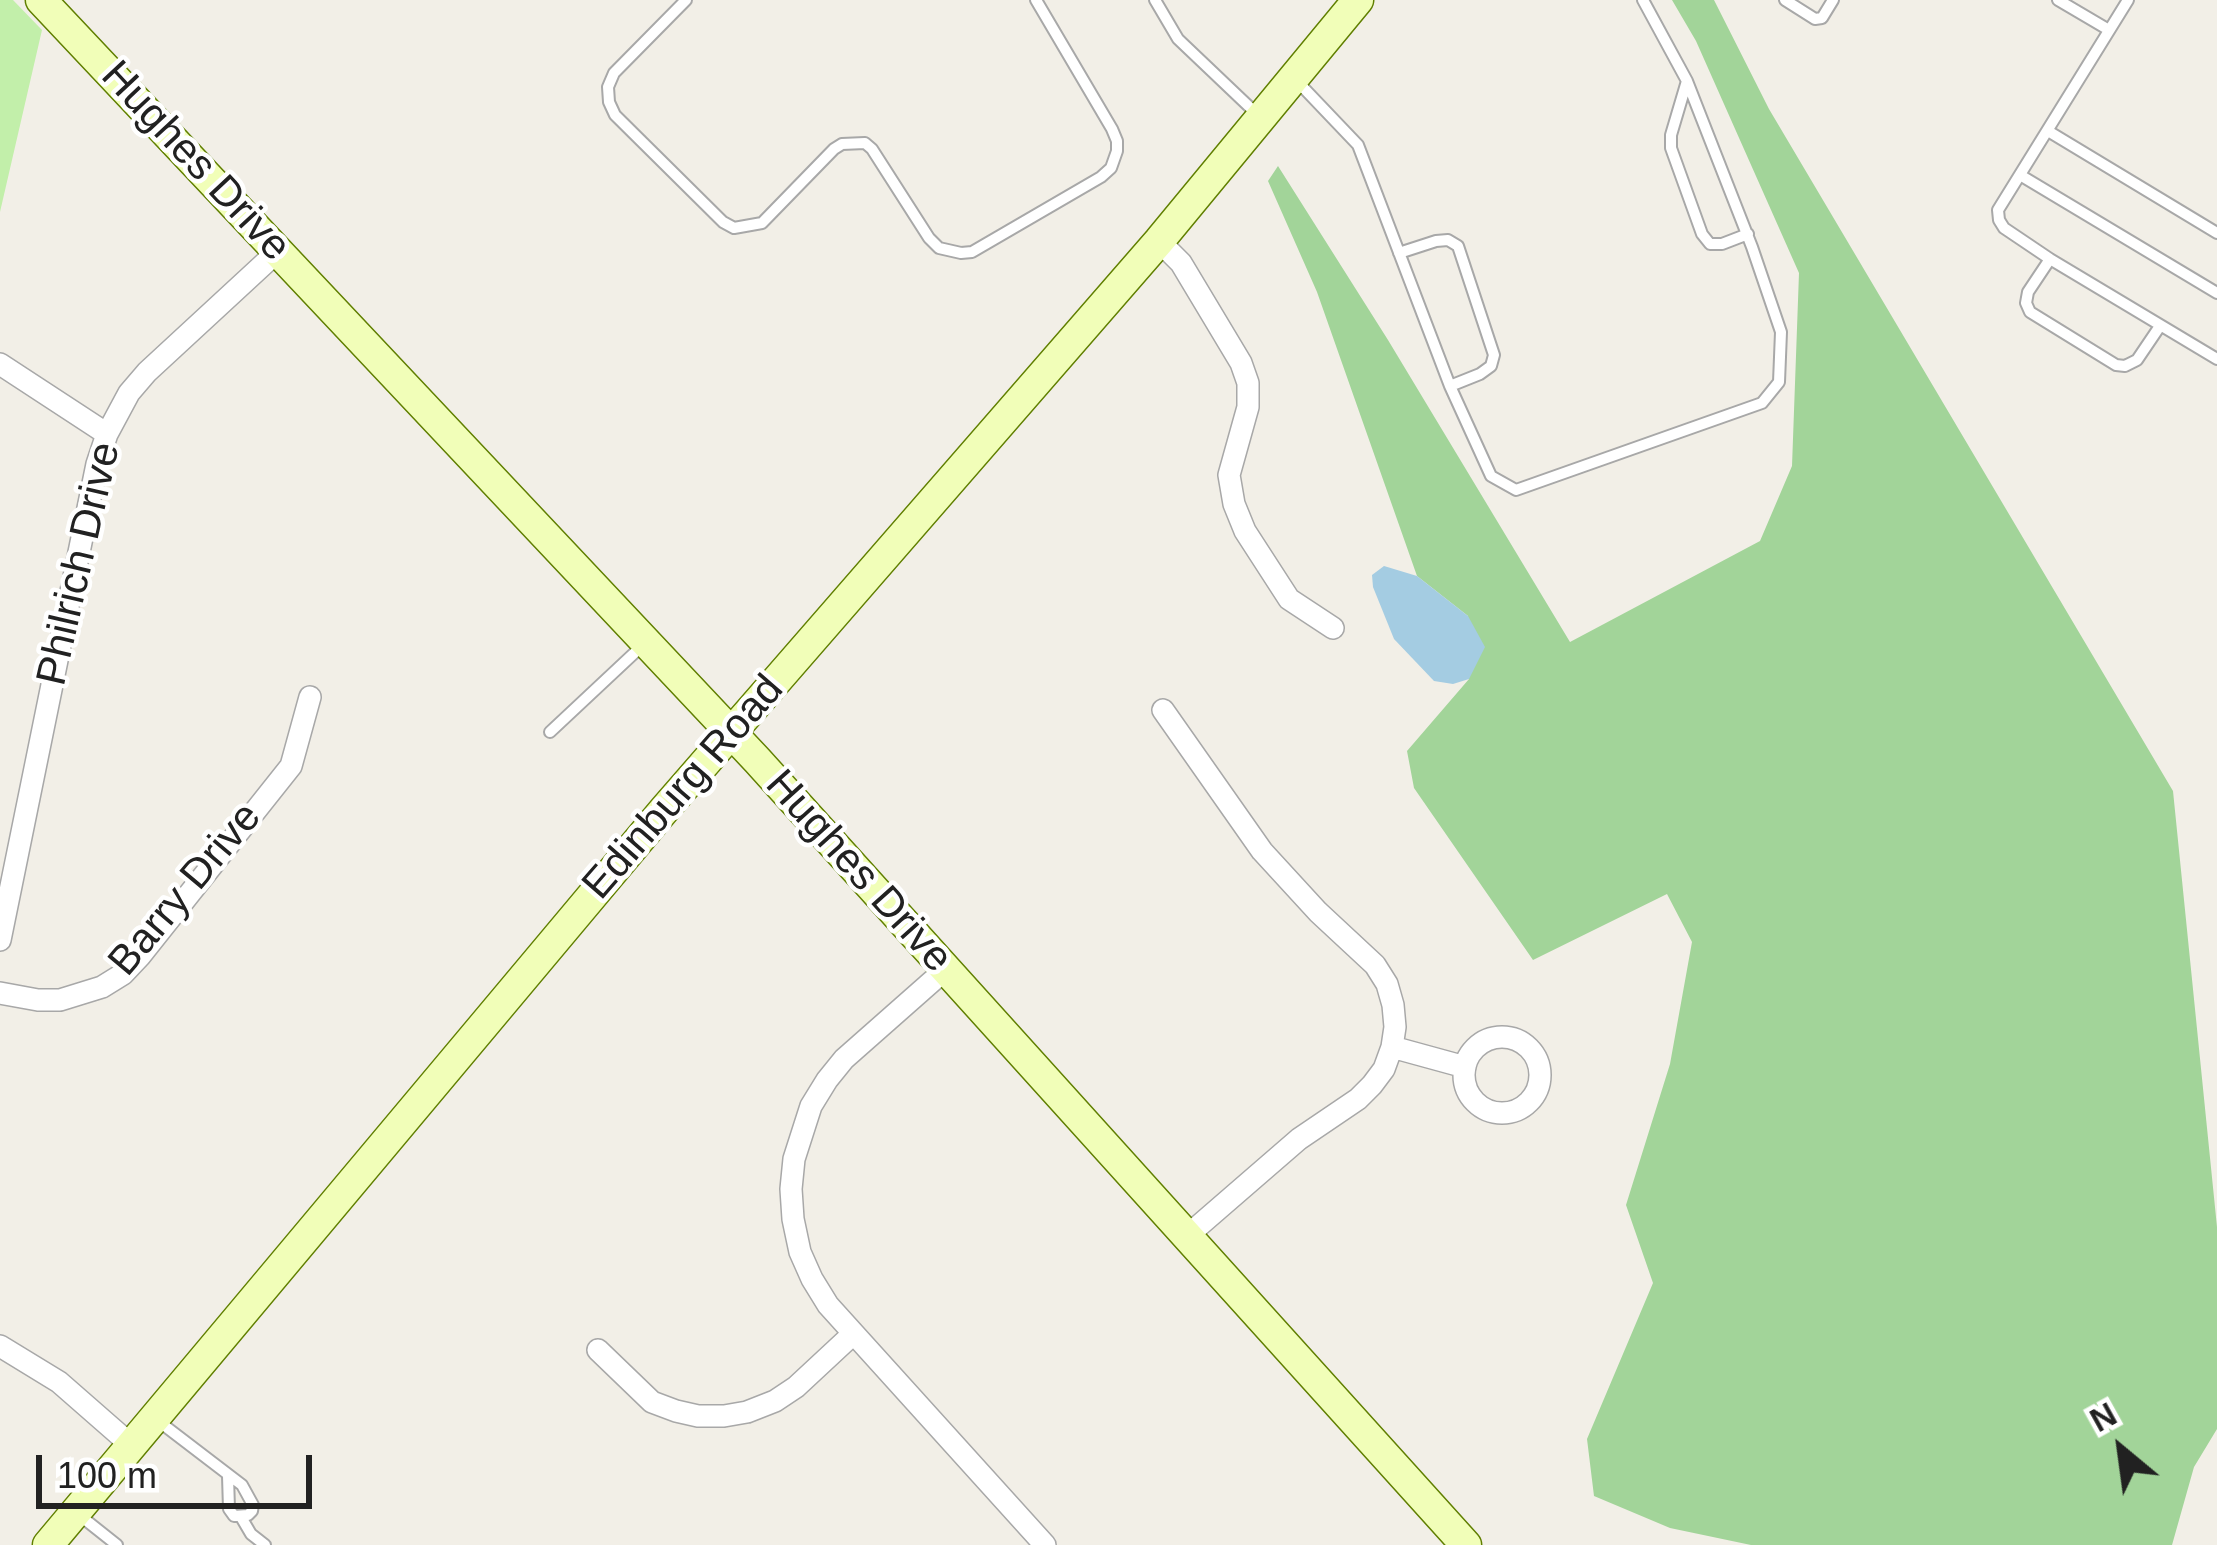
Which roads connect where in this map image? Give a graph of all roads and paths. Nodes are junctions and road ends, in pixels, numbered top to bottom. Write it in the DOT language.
graph roads {
  1 [pos="41,0"];
  2 [pos="686,0"];
  3 [pos="1036,0"];
  4 [pos="1155,0"];
  5 [pos="1358,0"];
  6 [pos="1368,0"];
  7 [pos="1642,0"];
  8 [pos="1785,0"];
  9 [pos="1833,0"];
  10 [pos="2058,0"];
  11 [pos="2128,0"];
  12 [pos="2110,30"];
  13 [pos="1328,38"];
  14 [pos="1294,78"];
  15 [pos="1687,81"];
  16 [pos="1260,117"];
  17 [pos="2048,131"];
  18 [pos="2020,175"];
  19 [pos="2217,233"];
  20 [pos="1748,234"];
  21 [pos="1159,241"];
  22 [pos="278,251"];
  23 [pos="1399,253"];
  24 [pos="2050,259"];
  25 [pos="2217,293"];
  26 [pos="2160,326"];
  27 [pos="2217,359"];
  28 [pos="0,364"];
  29 [pos="1450,386"];
  30 [pos="107,434"];
  31 [pos="1333,628"];
  32 [pos="645,643"];
  33 [pos="310,697"];
  34 [pos="1163,710"];
  35 [pos="550,732"];
  36 [pos="730,733"];
  37 [pos="0,940"];
  38 [pos="946,969"];
  39 [pos="0,993"];
  40 [pos="1392,1047"];
  41 [pos="1465,1067"];
  42 [pos="1187,1236"];
  43 [pos="853,1334"];
  44 [pos="0,1346"];
  45 [pos="598,1350"];
  46 [pos="154,1418"];
  47 [pos="131,1445"];
  48 [pos="228,1476"];
  49 [pos="75,1512"];
  50 [pos="241,1517"];
  51 [pos="48,1545"];
  52 [pos="117,1545"];
  53 [pos="265,1545"];
  54 [pos="1045,1545"];
  55 [pos="1466,1545"];
  1 -- 22 [label="street, Hughes Drive"];
  2 -- 3 [label="lane"];
  4 -- 16 [label="lane"];
  5 -- 13 [label="street, Edinburg Road"];
  6 -- 13 [label="street, Edinburg Road"];
  7 -- 15 [label="lane"];
  8 -- 9 [label="lane"];
  10 -- 12 [label="lane"];
  11 -- 12 [label="lane"];
  12 -- 17 [label="lane"];
  13 -- 14 [label="street, Edinburg Road"];
  14 -- 16 [label="street, Edinburg Road"];
  14 -- 23 [label="lane"];
  15 -- 20 [label="lane"];
  15 -- 20 [label="lane"];
  16 -- 21 [label="street, Edinburg Road"];
  17 -- 18 [label="lane"];
  17 -- 19 [label="lane"];
  18 -- 24 [label="lane"];
  18 -- 25 [label="lane"];
  20 -- 29 [label="lane"];
  21 -- 31 [label="street"];
  21 -- 36 [label="street, Edinburg Road"];
  22 -- 30 [label="street, Philrich Drive"];
  22 -- 32 [label="street, Hughes Drive"];
  23 -- 29 [label="lane"];
  23 -- 29 [label="lane"];
  24 -- 26 [label="lane"];
  24 -- 26 [label="lane"];
  26 -- 27 [label="lane"];
  28 -- 30 [label="street"];
  30 -- 37 [label="street, Philrich Drive"];
  32 -- 35 [label="lane"];
  32 -- 36 [label="street, Hughes Drive"];
  33 -- 39 [label="street, Barry Drive"];
  34 -- 40 [label="street"];
  36 -- 38 [label="street, Hughes Drive"];
  36 -- 46 [label="street, Edinburg Road"];
  38 -- 42 [label="street, Hughes Drive"];
  38 -- 43 [label="street"];
  40 -- 41 [label="street"];
  40 -- 42 [label="street"];
  42 -- 55 [label="street, Hughes Drive"];
  43 -- 45 [label="street"];
  43 -- 54 [label="street"];
  44 -- 47 [label="street"];
  46 -- 47 [label="street, Edinburg Road"];
  46 -- 48 [label="lane"];
  47 -- 49 [label="street, Edinburg Road"];
  48 -- 50 [label="lane"];
  48 -- 50 [label="lane"];
  49 -- 51 [label="street, Edinburg Road"];
  49 -- 52 [label="lane"];
  50 -- 53 [label="lane"];
}
